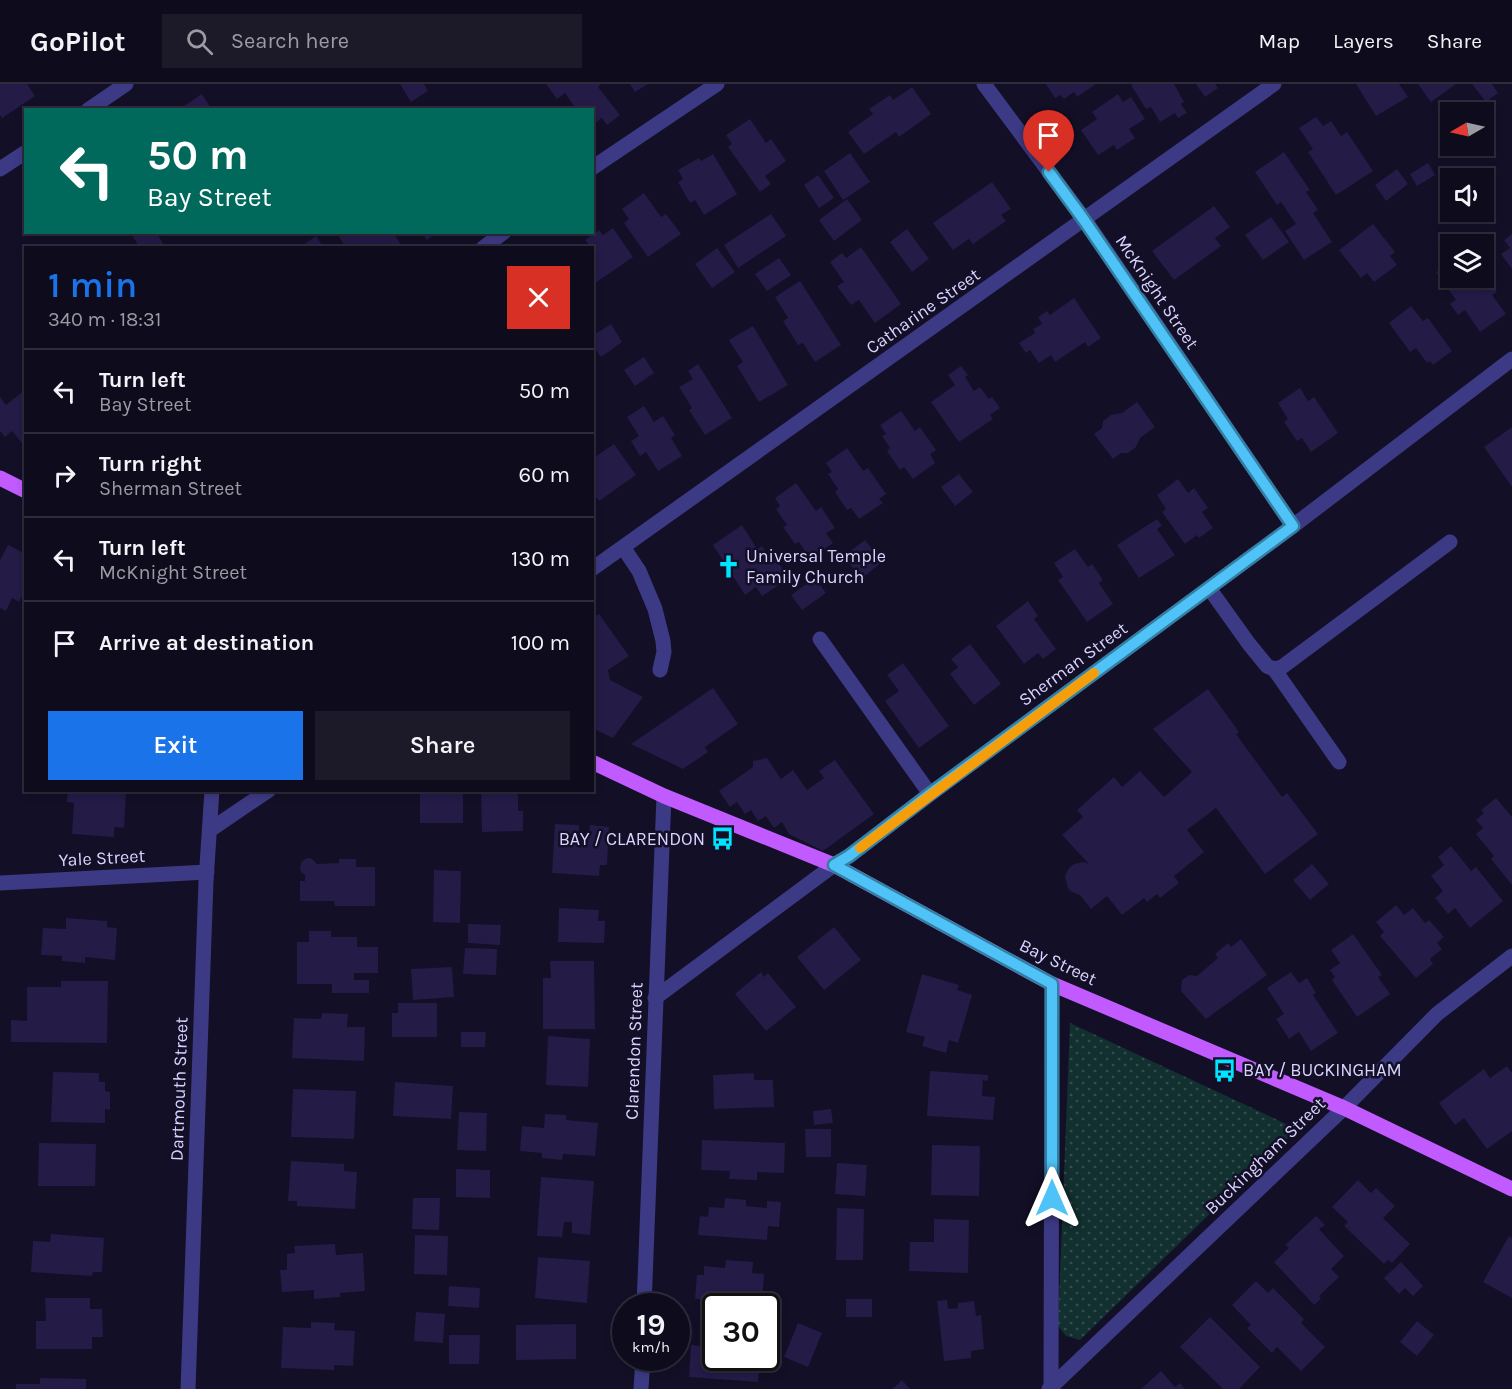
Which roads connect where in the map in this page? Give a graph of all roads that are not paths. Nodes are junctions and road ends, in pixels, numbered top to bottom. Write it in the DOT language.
graph roads {
  1 [pos="126,84"];
  2 [pos="717,84"];
  3 [pos="984,84"];
  4 [pos="1274,84"];
  5 [pos="91,108"];
  6 [pos="24,153"];
  7 [pos="594,167"];
  8 [pos="0,170"];
  9 [pos="1084,220"];
  10 [pos="501,234"];
  11 [pos="486,246"];
  12 [pos="1512,359"];
  13 [pos="0,478"];
  14 [pos="24,490"];
  15 [pos="1293,526"];
  16 [pos="1450,542"];
  17 [pos="624,547"];
  18 [pos="594,568"];
  19 [pos="1209,588"];
  20 [pos="820,639"];
  21 [pos="1274,669"];
  22 [pos="660,670"];
  23 [pos="1339,762"];
  24 [pos="594,763"];
  25 [pos="212,792"];
  26 [pos="266,792"];
  27 [pos="930,794"];
  28 [pos="664,796"];
  29 [pos="210,830"];
  30 [pos="834,865"];
  31 [pos="207,872"];
  32 [pos="0,883"];
  33 [pos="1512,956"];
  34 [pos="1052,984"];
  35 [pos="655,998"];
  36 [pos="1344,1108"];
  37 [pos="1512,1189"];
  38 [pos="644,1293"];
  39 [pos="642,1371"];
  40 [pos="1050,1388"];
  41 [pos="188,1389"];
  42 [pos="642,1389"];
  1 -- 5 [label="street"];
  2 -- 7 [label="street"];
  3 -- 9 [label="street, McKnight Street"];
  4 -- 9 [label="street, Catharine Street"];
  6 -- 8 [label="street"];
  9 -- 15 [label="street, McKnight Street"];
  9 -- 17 [label="street, Catharine Street"];
  10 -- 11 [label="street"];
  12 -- 15 [label="street, Sherman Street"];
  13 -- 14 [label="main road"];
  15 -- 19 [label="street, Sherman Street"];
  16 -- 21 [label="street"];
  17 -- 18 [label="street, Catharine Street"];
  17 -- 22 [label="street"];
  19 -- 21 [label="street"];
  19 -- 27 [label="street, Sherman Street"];
  20 -- 27 [label="street"];
  21 -- 23 [label="street"];
  24 -- 28 [label="main road, Bay Street"];
  25 -- 29 [label="street, Dartmouth Street"];
  26 -- 29 [label="street"];
  27 -- 30 [label="street, Sherman Street"];
  28 -- 30 [label="main road, Bay Street"];
  28 -- 35 [label="street, Clarendon Street"];
  29 -- 31 [label="street, Dartmouth Street"];
  30 -- 34 [label="main road, Bay Street"];
  30 -- 35 [label="street, Sherman Street"];
  31 -- 32 [label="street, Yale Street"];
  31 -- 41 [label="street, Dartmouth Street"];
  33 -- 36 [label="street, Buckingham Street"];
  34 -- 36 [label="main road, Bay Street"];
  34 -- 40 [label="street"];
  35 -- 38 [label="street, Clarendon Street"];
  36 -- 37 [label="main road, Bay Street"];
  36 -- 40 [label="street, Buckingham Street"];
  39 -- 42 [label="street"];
}
